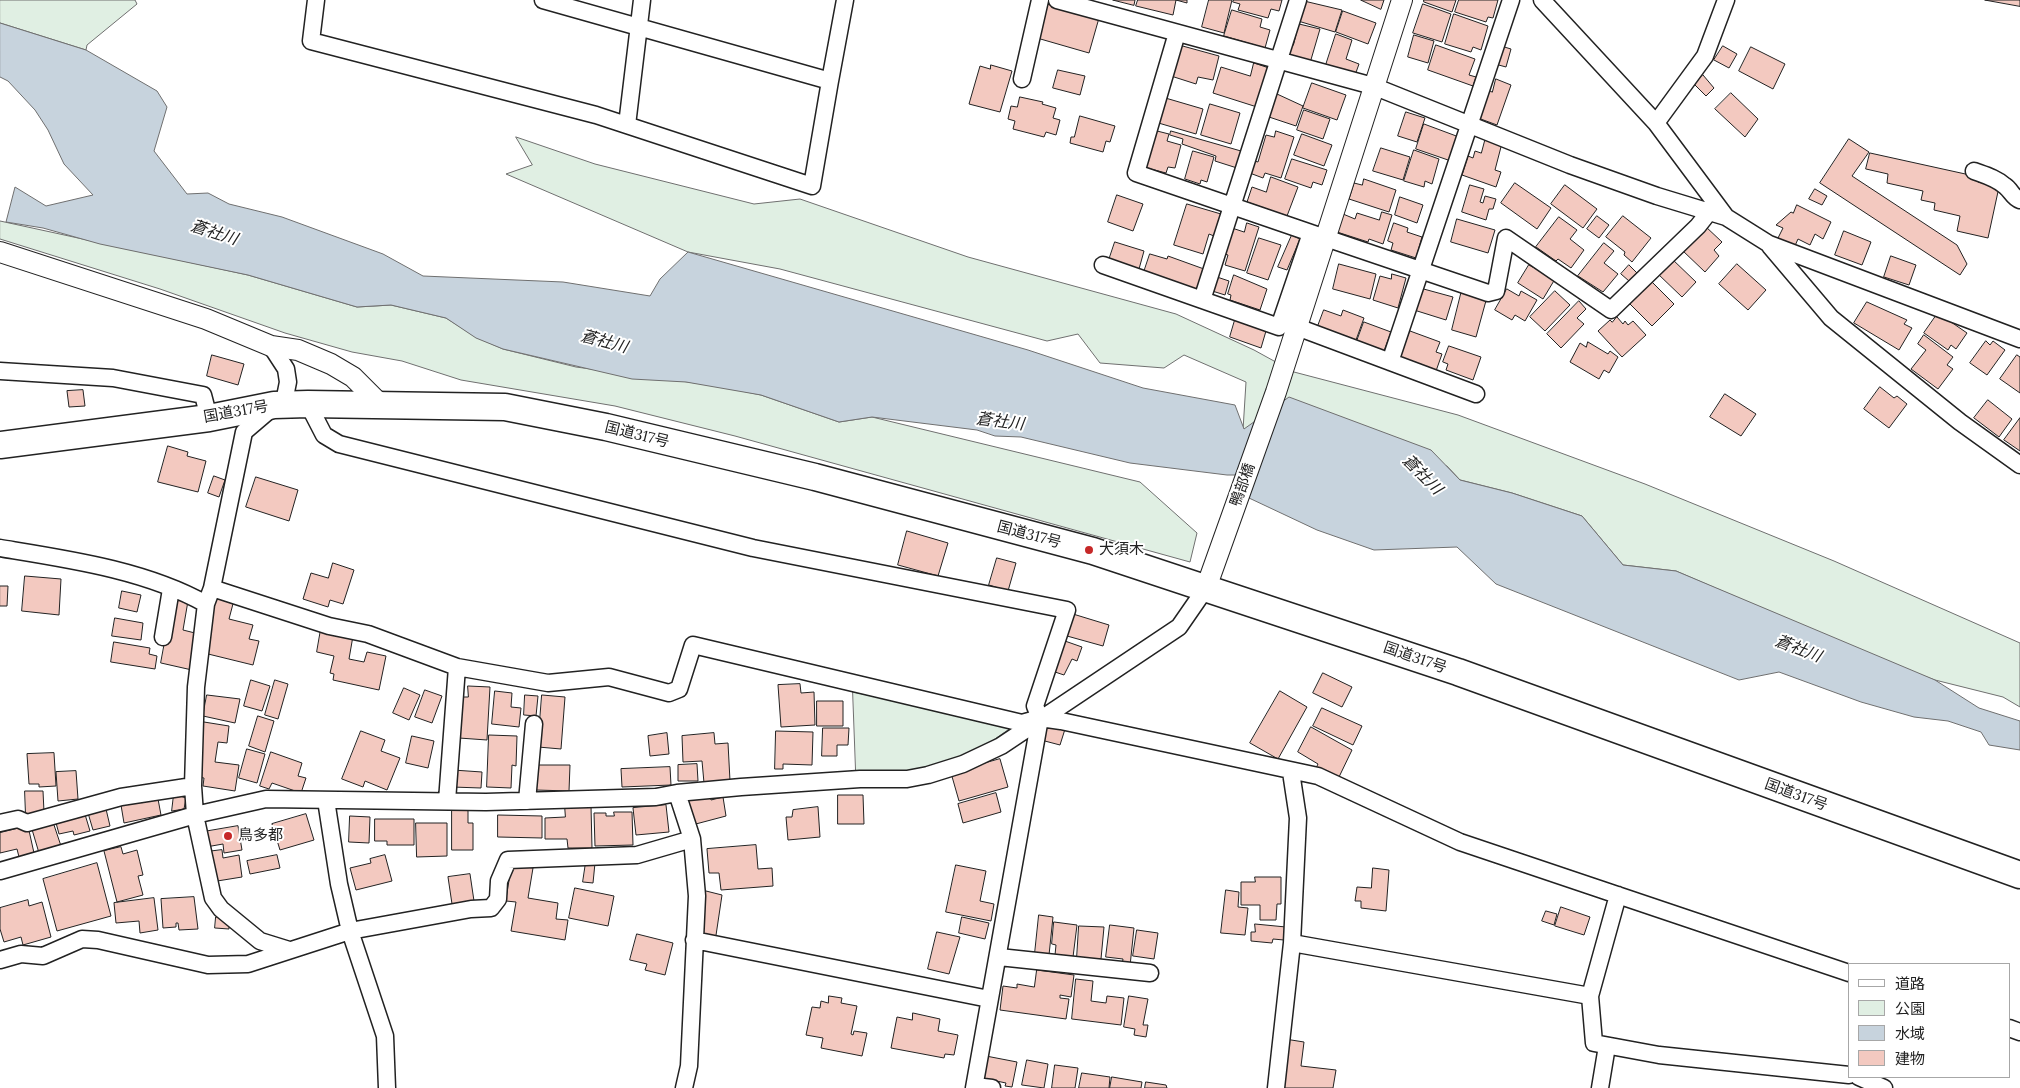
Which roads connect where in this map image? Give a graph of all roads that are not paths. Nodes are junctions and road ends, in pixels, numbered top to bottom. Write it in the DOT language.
graph roads {
  1 [pos="316,0"];
  2 [pos="543,0"];
  3 [pos="642,0"];
  4 [pos="845,0"];
  5 [pos="1040,0"];
  6 [pos="1057,0"];
  7 [pos="1298,0"];
  8 [pos="1402,0"];
  9 [pos="1511,0"];
  10 [pos="1542,0"];
  11 [pos="1726,0"];
  12 [pos="638,27"];
  13 [pos="1177,33"];
  14 [pos="1280,61"];
  15 [pos="1022,78"];
  16 [pos="830,81"];
  17 [pos="1373,86"];
  18 [pos="1656,123"];
  19 [pos="627,125"];
  20 [pos="1470,125"];
  21 [pos="1974,171"];
  22 [pos="2020,200"];
  23 [pos="1232,207"];
  24 [pos="1709,212"];
  25 [pos="1726,217"];
  26 [pos="1318,236"];
  27 [pos="1769,244"];
  28 [pos="0,252"];
  29 [pos="1103,265"];
  30 [pos="1421,271"];
  31 [pos="1202,300"];
  32 [pos="1296,327"];
  33 [pos="2020,340"];
  34 [pos="271,346"];
  35 [pos="1390,362"];
  36 [pos="0,371"];
  37 [pos="1476,394"];
  38 [pos="379,403"];
  39 [pos="308,404"];
  40 [pos="274,405"];
  41 [pos="209,418"];
  42 [pos="0,445"];
  43 [pos="2020,465"];
  44 [pos="0,548"];
  45 [pos="1208,583"];
  46 [pos="212,588"];
  47 [pos="171,589"];
  48 [pos="206,604"];
  49 [pos="162,637"];
  50 [pos="457,667"];
  51 [pos="1040,718"];
  52 [pos="534,724"];
  53 [pos="1291,772"];
  54 [pos="193,786"];
  55 [pos="677,793"];
  56 [pos="326,800"];
  57 [pos="527,800"];
  58 [pos="446,801"];
  59 [pos="195,815"];
  60 [pos="0,823"];
  61 [pos="692,839"];
  62 [pos="0,871"];
  63 [pos="2020,875"];
  64 [pos="1618,895"];
  65 [pos="350,930"];
  66 [pos="694,940"];
  67 [pos="1292,943"];
  68 [pos="289,950"];
  69 [pos="999,957"];
  70 [pos="0,960"];
  71 [pos="1150,973"];
  72 [pos="1848,973"];
  73 [pos="1590,996"];
  74 [pos="990,999"];
  75 [pos="1607,1046"];
  76 [pos="1848,1076"];
  77 [pos="1861,1078"];
  78 [pos="975,1087"];
  79 [pos="387,1088"];
  80 [pos="684,1088"];
  81 [pos="992,1088"];
  82 [pos="1276,1088"];
  83 [pos="1600,1088"];
  84 [pos="1884,1088"];
  1 -- 19 [label="street"];
  2 -- 12 [label="street"];
  3 -- 12 [label="street"];
  4 -- 16 [label="street"];
  5 -- 15 [label="street"];
  6 -- 13 [label="street"];
  7 -- 14 [label="street"];
  8 -- 17 [label="street, 鴨部橋"];
  9 -- 20 [label="street"];
  10 -- 18 [label="street"];
  11 -- 18 [label="street"];
  12 -- 16 [label="street"];
  12 -- 19 [label="street"];
  13 -- 14 [label="street"];
  13 -- 23 [label="street"];
  14 -- 17 [label="street"];
  14 -- 23 [label="street"];
  16 -- 19 [label="street"];
  17 -- 20 [label="street"];
  17 -- 26 [label="street, 鴨部橋"];
  18 -- 25 [label="street"];
  20 -- 24 [label="street"];
  20 -- 30 [label="street"];
  21 -- 22 [label="street"];
  23 -- 26 [label="street"];
  23 -- 31 [label="street"];
  24 -- 25 [label="street"];
  24 -- 30 [label="street"];
  25 -- 27 [label="street"];
  26 -- 30 [label="street"];
  26 -- 31 [label="street"];
  26 -- 32 [label="street, 鴨部橋"];
  27 -- 33 [label="street"];
  27 -- 43 [label="street"];
  28 -- 34 [label="street"];
  29 -- 31 [label="street"];
  30 -- 35 [label="street"];
  32 -- 35 [label="street"];
  32 -- 45 [label="street, 鴨部橋"];
  34 -- 38 [label="street"];
  34 -- 40 [label="street"];
  35 -- 37 [label="street"];
  36 -- 41 [label="street"];
  38 -- 39 [label="highway, 国道317号"];
  38 -- 45 [label="highway, 国道317号"];
  39 -- 40 [label="highway, 国道317号"];
  39 -- 51 [label="street"];
  40 -- 41 [label="highway, 国道317号"];
  40 -- 46 [label="street"];
  41 -- 42 [label="highway, 国道317号"];
  44 -- 47 [label="street"];
  45 -- 51 [label="street"];
  45 -- 63 [label="highway, 国道317号"];
  46 -- 48 [label="street"];
  46 -- 50 [label="street"];
  47 -- 48 [label="street"];
  47 -- 49 [label="street"];
  48 -- 54 [label="street"];
  50 -- 51 [label="street"];
  50 -- 58 [label="street"];
  51 -- 53 [label="street"];
  51 -- 55 [label="street"];
  51 -- 69 [label="street"];
  52 -- 57 [label="street"];
  53 -- 64 [label="street"];
  53 -- 67 [label="street"];
  54 -- 59 [label="street"];
  54 -- 60 [label="street"];
  55 -- 57 [label="street"];
  55 -- 61 [label="street"];
  56 -- 58 [label="street"];
  56 -- 59 [label="street"];
  56 -- 65 [label="street"];
  57 -- 58 [label="street"];
  59 -- 62 [label="street"];
  59 -- 68 [label="street"];
  61 -- 65 [label="street"];
  61 -- 66 [label="street"];
  64 -- 72 [label="street"];
  64 -- 73 [label="street"];
  65 -- 68 [label="street"];
  65 -- 79 [label="street"];
  66 -- 74 [label="street"];
  66 -- 80 [label="street"];
  67 -- 73 [label="street"];
  67 -- 82 [label="street"];
  68 -- 70 [label="street"];
  69 -- 71 [label="street"];
  69 -- 74 [label="street"];
  73 -- 75 [label="street"];
  74 -- 78 [label="street"];
  75 -- 76 [label="street"];
  75 -- 83 [label="street"];
  77 -- 84 [label="street"];
  78 -- 81 [label="street"];
}
